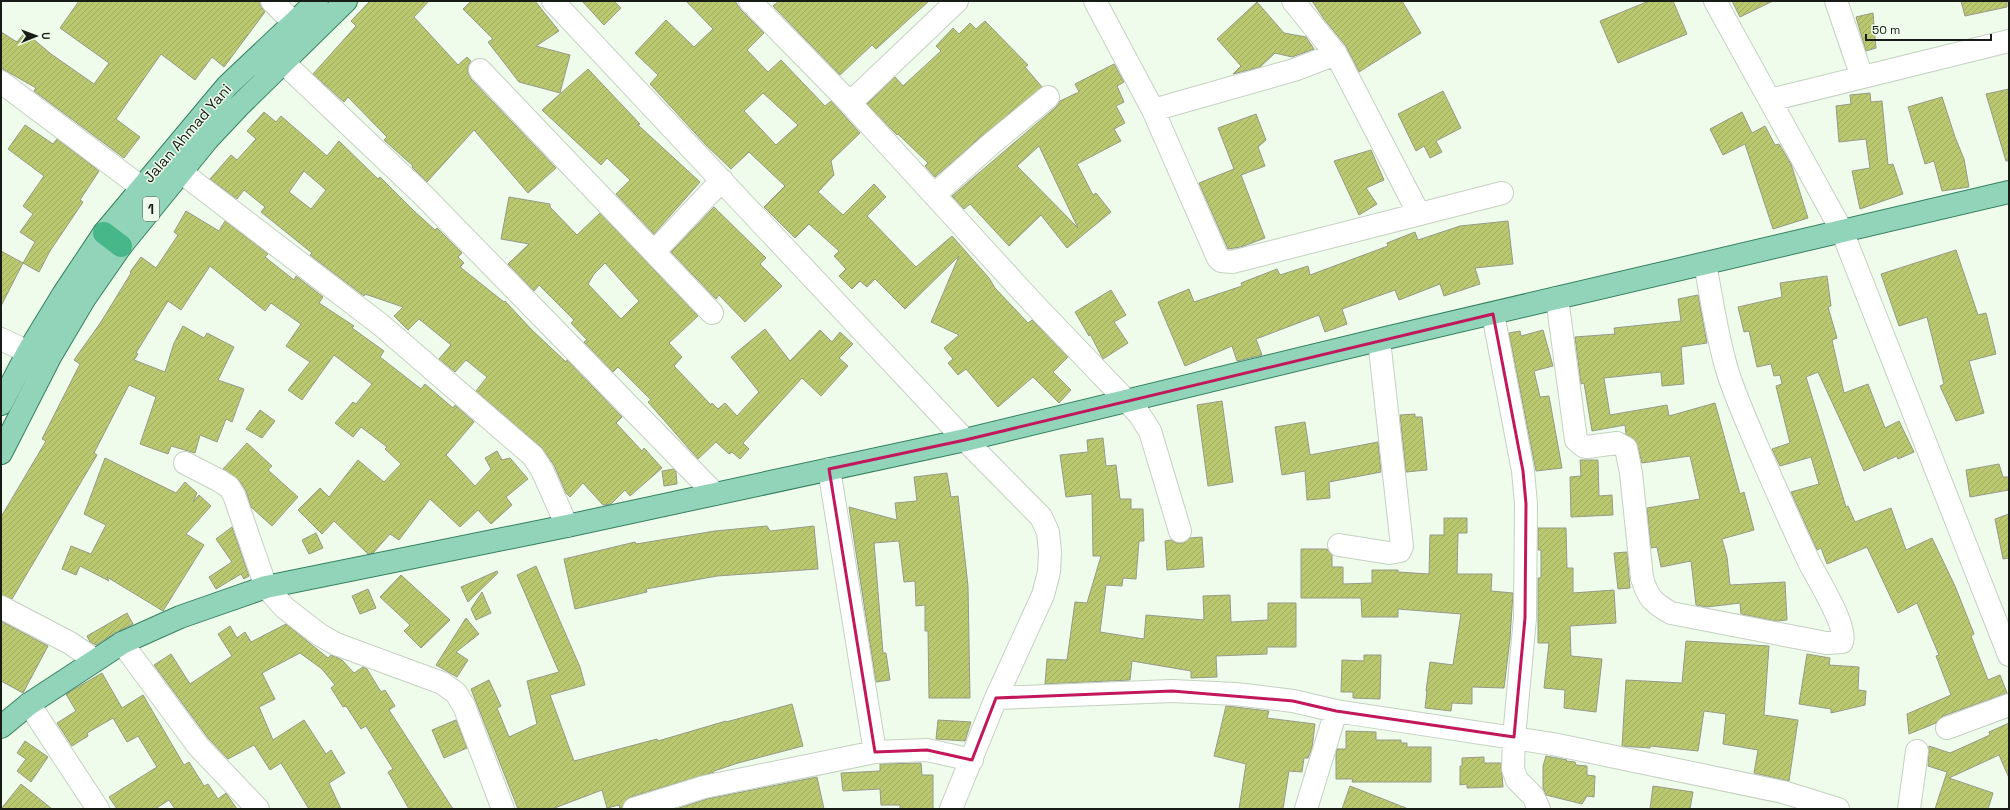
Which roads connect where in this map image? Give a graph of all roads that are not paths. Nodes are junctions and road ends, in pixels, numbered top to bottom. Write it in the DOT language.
graph roads {
  1 [pos="272,1"];
  2 [pos="317,1"];
  3 [pos="346,1"];
  4 [pos="553,1"];
  5 [pos="750,1"];
  6 [pos="957,1"];
  7 [pos="1095,1"];
  8 [pos="1293,1"];
  9 [pos="1715,1"];
  10 [pos="1836,1"];
  11 [pos="294,23"];
  12 [pos="2009,41"];
  13 [pos="1336,54"];
  14 [pos="284,63"];
  15 [pos="480,70"];
  16 [pos="1862,77"];
  17 [pos="1,82"];
  18 [pos="1048,98"];
  19 [pos="1770,100"];
  20 [pos="850,103"];
  21 [pos="1154,110"];
  22 [pos="181,172"];
  23 [pos="722,180"];
  24 [pos="141,187"];
  25 [pos="2009,192"];
  26 [pos="1502,193"];
  27 [pos="934,195"];
  28 [pos="1419,214"];
  29 [pos="1842,231"];
  30 [pos="113,240"];
  31 [pos="654,252"];
  32 [pos="1705,264"];
  33 [pos="1557,298"];
  34 [pos="712,313"];
  35 [pos="1493,314"];
  36 [pos="1,339"];
  37 [pos="1379,340"];
  38 [pos="28,352"];
  39 [pos="1127,401"];
  40 [pos="1,404"];
  41 [pos="965,440"];
  42 [pos="1,453"];
  43 [pos="185,463"];
  44 [pos="829,468"];
  45 [pos="715,494"];
  46 [pos="567,526"];
  47 [pos="1180,531"];
  48 [pos="1340,545"];
  49 [pos="266,587"];
  50 [pos="1,607"];
  51 [pos="2000,609"];
  52 [pos="122,643"];
  53 [pos="2009,655"];
  54 [pos="95,660"];
  55 [pos="996,698"];
  56 [pos="29,704"];
  57 [pos="2009,705"];
  58 [pos="1336,711"];
  59 [pos="1,727"];
  60 [pos="1947,728"];
  61 [pos="1514,737"];
  62 [pos="1917,750"];
  63 [pos="875,752"];
  64 [pos="972,760"];
  65 [pos="98,809"];
  66 [pos="258,809"];
  67 [pos="503,809"];
  68 [pos="634,809"];
  69 [pos="951,809"];
  70 [pos="1306,809"];
  71 [pos="1539,809"];
  72 [pos="1838,809"];
  73 [pos="1909,809"];
  1 -- 11 [label="street"];
  2 -- 11 [label="main road, Jalan Ahmad Yani / 1"];
  3 -- 14 [label="main road, 1"];
  4 -- 23 [label="street"];
  5 -- 20 [label="street"];
  6 -- 20 [label="street"];
  7 -- 21 [label="street"];
  8 -- 13 [label="street"];
  9 -- 19 [label="street"];
  10 -- 16 [label="street"];
  11 -- 24 [label="main road, Jalan Ahmad Yani / 1"];
  12 -- 16 [label="street"];
  13 -- 21 [label="street"];
  13 -- 28 [label="street"];
  14 -- 22 [label="main road, 1"];
  14 -- 45 [label="street"];
  15 -- 31 [label="street"];
  16 -- 19 [label="street"];
  17 -- 24 [label="street"];
  18 -- 27 [label="street"];
  19 -- 29 [label="street"];
  20 -- 27 [label="street"];
  21 -- 28 [label="street"];
  22 -- 30 [label="main road, 1"];
  22 -- 46 [label="street"];
  23 -- 31 [label="street"];
  23 -- 41 [label="street"];
  24 -- 30 [label="main road, Jalan Ahmad Yani / 1"];
  25 -- 29 [label="main road"];
  26 -- 28 [label="street"];
  27 -- 39 [label="street"];
  29 -- 32 [label="main road"];
  29 -- 51 [label="street"];
  30 -- 38 [label="main road, Jalan Ahmad Yani / 1"];
  30 -- 42 [label="main road, 1"];
  31 -- 34 [label="street"];
  32 -- 33 [label="main road"];
  32 -- 33 [label="street"];
  33 -- 35 [label="main road"];
  35 -- 37 [label="main road"];
  35 -- 61 [label="street"];
  36 -- 38 [label="street"];
  37 -- 39 [label="main road"];
  37 -- 48 [label="street"];
  38 -- 40 [label="main road, Jalan Ahmad Yani / 1"];
  39 -- 41 [label="main road"];
  39 -- 47 [label="street"];
  41 -- 44 [label="main road"];
  41 -- 55 [label="street"];
  43 -- 49 [label="street"];
  44 -- 45 [label="main road"];
  44 -- 63 [label="street"];
  45 -- 46 [label="main road"];
  46 -- 49 [label="main road"];
  49 -- 52 [label="main road"];
  49 -- 67 [label="street"];
  50 -- 54 [label="street"];
  51 -- 53 [label="street"];
  52 -- 54 [label="main road"];
  52 -- 66 [label="street"];
  54 -- 56 [label="main road"];
  55 -- 58 [label="street"];
  55 -- 64 [label="street"];
  56 -- 59 [label="main road"];
  56 -- 65 [label="street"];
  57 -- 60 [label="street"];
  58 -- 61 [label="street"];
  58 -- 70 [label="street"];
  61 -- 71 [label="street"];
  61 -- 72 [label="street"];
  62 -- 73 [label="street"];
  63 -- 64 [label="street"];
  63 -- 68 [label="street"];
  64 -- 69 [label="street"];
}
